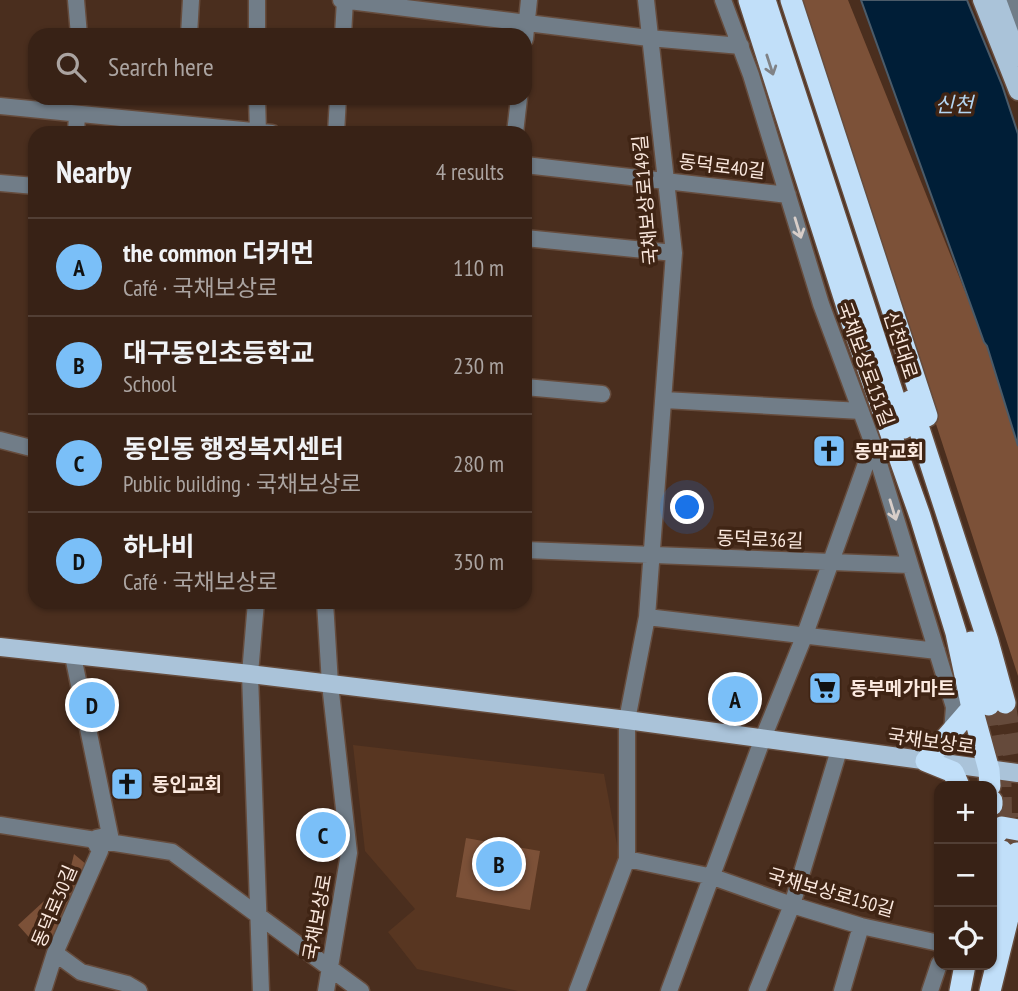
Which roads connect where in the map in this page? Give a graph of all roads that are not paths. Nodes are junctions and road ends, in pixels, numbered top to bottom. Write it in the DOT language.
graph roads {
  1 [pos="76,0"];
  2 [pos="191,0"];
  3 [pos="257,0"];
  4 [pos="344,0"];
  5 [pos="529,0"];
  6 [pos="646,0"];
  7 [pos="723,0"];
  8 [pos="749,0"];
  9 [pos="765,0"];
  10 [pos="778,0"];
  11 [pos="791,0"];
  12 [pos="982,0"];
  13 [pos="997,0"];
  14 [pos="1010,0"];
  15 [pos="1018,23"];
  16 [pos="78,28"];
  17 [pos="189,28"];
  18 [pos="257,28"];
  19 [pos="343,28"];
  20 [pos="508,28"];
  21 [pos="526,28"];
  22 [pos="532,31"];
  23 [pos="649,38"];
  24 [pos="741,46"];
  25 [pos="1018,57"];
  26 [pos="1018,91"];
  27 [pos="258,105"];
  28 [pos="338,105"];
  29 [pos="518,105"];
  30 [pos="0,106"];
  31 [pos="77,114"];
  32 [pos="76,126"];
  33 [pos="200,126"];
  34 [pos="261,126"];
  35 [pos="336,126"];
  36 [pos="516,126"];
  37 [pos="532,166"];
  38 [pos="667,181"];
  39 [pos="0,183"];
  40 [pos="28,185"];
  41 [pos="788,195"];
  42 [pos="532,239"];
  43 [pos="674,253"];
  44 [pos="532,388"];
  45 [pos="603,394"];
  46 [pos="664,400"];
  47 [pos="861,411"];
  48 [pos="0,440"];
  49 [pos="873,444"];
  50 [pos="28,447"];
  51 [pos="532,550"];
  52 [pos="653,555"];
  53 [pos="830,562"];
  54 [pos="909,565"];
  55 [pos="255,609"];
  56 [pos="325,609"];
  57 [pos="647,617"];
  58 [pos="804,637"];
  59 [pos="0,647"];
  60 [pos="937,652"];
  61 [pos="73,656"];
  62 [pos="250,674"];
  63 [pos="330,684"];
  64 [pos="1001,703"];
  65 [pos="627,720"];
  66 [pos="952,732"];
  67 [pos="764,738"];
  68 [pos="839,750"];
  69 [pos="926,761"];
  70 [pos="1018,773"];
  71 [pos="990,778"];
  72 [pos="957,781"];
  73 [pos="0,825"];
  74 [pos="1018,830"];
  75 [pos="93,839"];
  76 [pos="1004,848"];
  77 [pos="627,859"];
  78 [pos="713,877"];
  79 [pos="792,905"];
  80 [pos="995,907"];
  81 [pos="259,916"];
  82 [pos="861,926"];
  83 [pos="1018,926"];
  84 [pos="934,942"];
  85 [pos="55,953"];
  86 [pos="330,968"];
  87 [pos="937,970"];
  88 [pos="964,970"];
  89 [pos="981,970"];
  90 [pos="265,990"];
  91 [pos="43,991"];
  92 [pos="139,991"];
  93 [pos="326,991"];
  94 [pos="361,991"];
  95 [pos="577,991"];
  96 [pos="669,991"];
  97 [pos="757,991"];
  98 [pos="842,991"];
  99 [pos="930,991"];
  100 [pos="960,991"];
  101 [pos="975,991"];
  102 [pos="990,991"];
  103 [pos="1002,991"];
  1 -- 16 [label="street"];
  2 -- 17 [label="street"];
  3 -- 18 [label="street"];
  4 -- 19 [label="street"];
  4 -- 20 [label="street"];
  5 -- 21 [label="street"];
  6 -- 23 [label="street, 국채보상로149길"];
  7 -- 24 [label="street, 국채보상로151길"];
  8 -- 64 [label="highway, one-way"];
  9 -- 64 [label="highway, 신천대로"];
  10 -- 64 [label="highway, 신천대로"];
  11 -- 64 [label="highway"];
  12 -- 26 [label="main road"];
  13 -- 25 [label="main road"];
  14 -- 15 [label="street"];
  22 -- 23 [label="street"];
  23 -- 24 [label="street"];
  23 -- 38 [label="street, 국채보상로149길"];
  24 -- 41 [label="street, 국채보상로151길"];
  27 -- 34 [label="street"];
  28 -- 35 [label="street"];
  29 -- 36 [label="street"];
  30 -- 31 [label="street"];
  31 -- 32 [label="street"];
  31 -- 33 [label="street"];
  37 -- 38 [label="street, 동덕로40길"];
  38 -- 41 [label="street, 동덕로40길"];
  38 -- 43 [label="street, 국채보상로149길"];
  39 -- 40 [label="street"];
  41 -- 47 [label="street, 국채보상로151길, one-way"];
  42 -- 43 [label="street"];
  43 -- 46 [label="street, 국채보상로149길"];
  44 -- 45 [label="street"];
  46 -- 47 [label="street"];
  46 -- 52 [label="street, 국채보상로149길"];
  47 -- 49 [label="street, 국채보상로151길"];
  48 -- 50 [label="street"];
  49 -- 53 [label="street, 국채보상로151길"];
  49 -- 54 [label="street, one-way"];
  51 -- 52 [label="street, 동덕로36길"];
  52 -- 53 [label="street, 동덕로36길"];
  52 -- 57 [label="street, 국채보상로149길"];
  53 -- 54 [label="street, 동덕로36길"];
  53 -- 58 [label="street, 국채보상로151길"];
  54 -- 60 [label="street"];
  55 -- 62 [label="street"];
  56 -- 63 [label="street, 국채보상로"];
  57 -- 58 [label="street"];
  57 -- 65 [label="street, 국채보상로149길"];
  58 -- 60 [label="street"];
  58 -- 67 [label="street, 국채보상로151길"];
  59 -- 61 [label="main road, 국채보상로"];
  60 -- 66 [label="street"];
  61 -- 62 [label="main road, 국채보상로"];
  61 -- 75 [label="street"];
  62 -- 63 [label="main road, 국채보상로"];
  62 -- 81 [label="street"];
  63 -- 65 [label="main road, 국채보상로"];
  63 -- 86 [label="street, 국채보상로"];
  64 -- 66 [label="highway"];
  64 -- 71 [label="highway"];
  65 -- 67 [label="main road, 국채보상로"];
  65 -- 77 [label="street"];
  66 -- 69 [label="highway"];
  67 -- 68 [label="main road, 국채보상로"];
  67 -- 78 [label="street"];
  68 -- 69 [label="main road, 국채보상로"];
  68 -- 79 [label="street"];
  69 -- 71 [label="main road, 국채보상로"];
  69 -- 72 [label="highway"];
  70 -- 71 [label="main road, 국채보상로"];
  73 -- 75 [label="street"];
  74 -- 76 [label="highway"];
  75 -- 81 [label="street"];
  75 -- 85 [label="street, 동덕로30길"];
  76 -- 80 [label="highway"];
  76 -- 102 [label="highway"];
  77 -- 78 [label="street, 국채보상로150길"];
  77 -- 95 [label="street"];
  78 -- 79 [label="street, 국채보상로150길"];
  78 -- 96 [label="street"];
  79 -- 82 [label="street, 국채보상로150길"];
  79 -- 97 [label="street"];
  81 -- 86 [label="street"];
  81 -- 90 [label="street"];
  82 -- 84 [label="street, 국채보상로150길"];
  82 -- 98 [label="street"];
  83 -- 103 [label="highway"];
  85 -- 91 [label="street, 동덕로30길"];
  85 -- 92 [label="street"];
  86 -- 93 [label="street, 국채보상로"];
  86 -- 94 [label="street"];
  87 -- 99 [label="street"];
  88 -- 100 [label="highway"];
  89 -- 101 [label="highway"];
}
